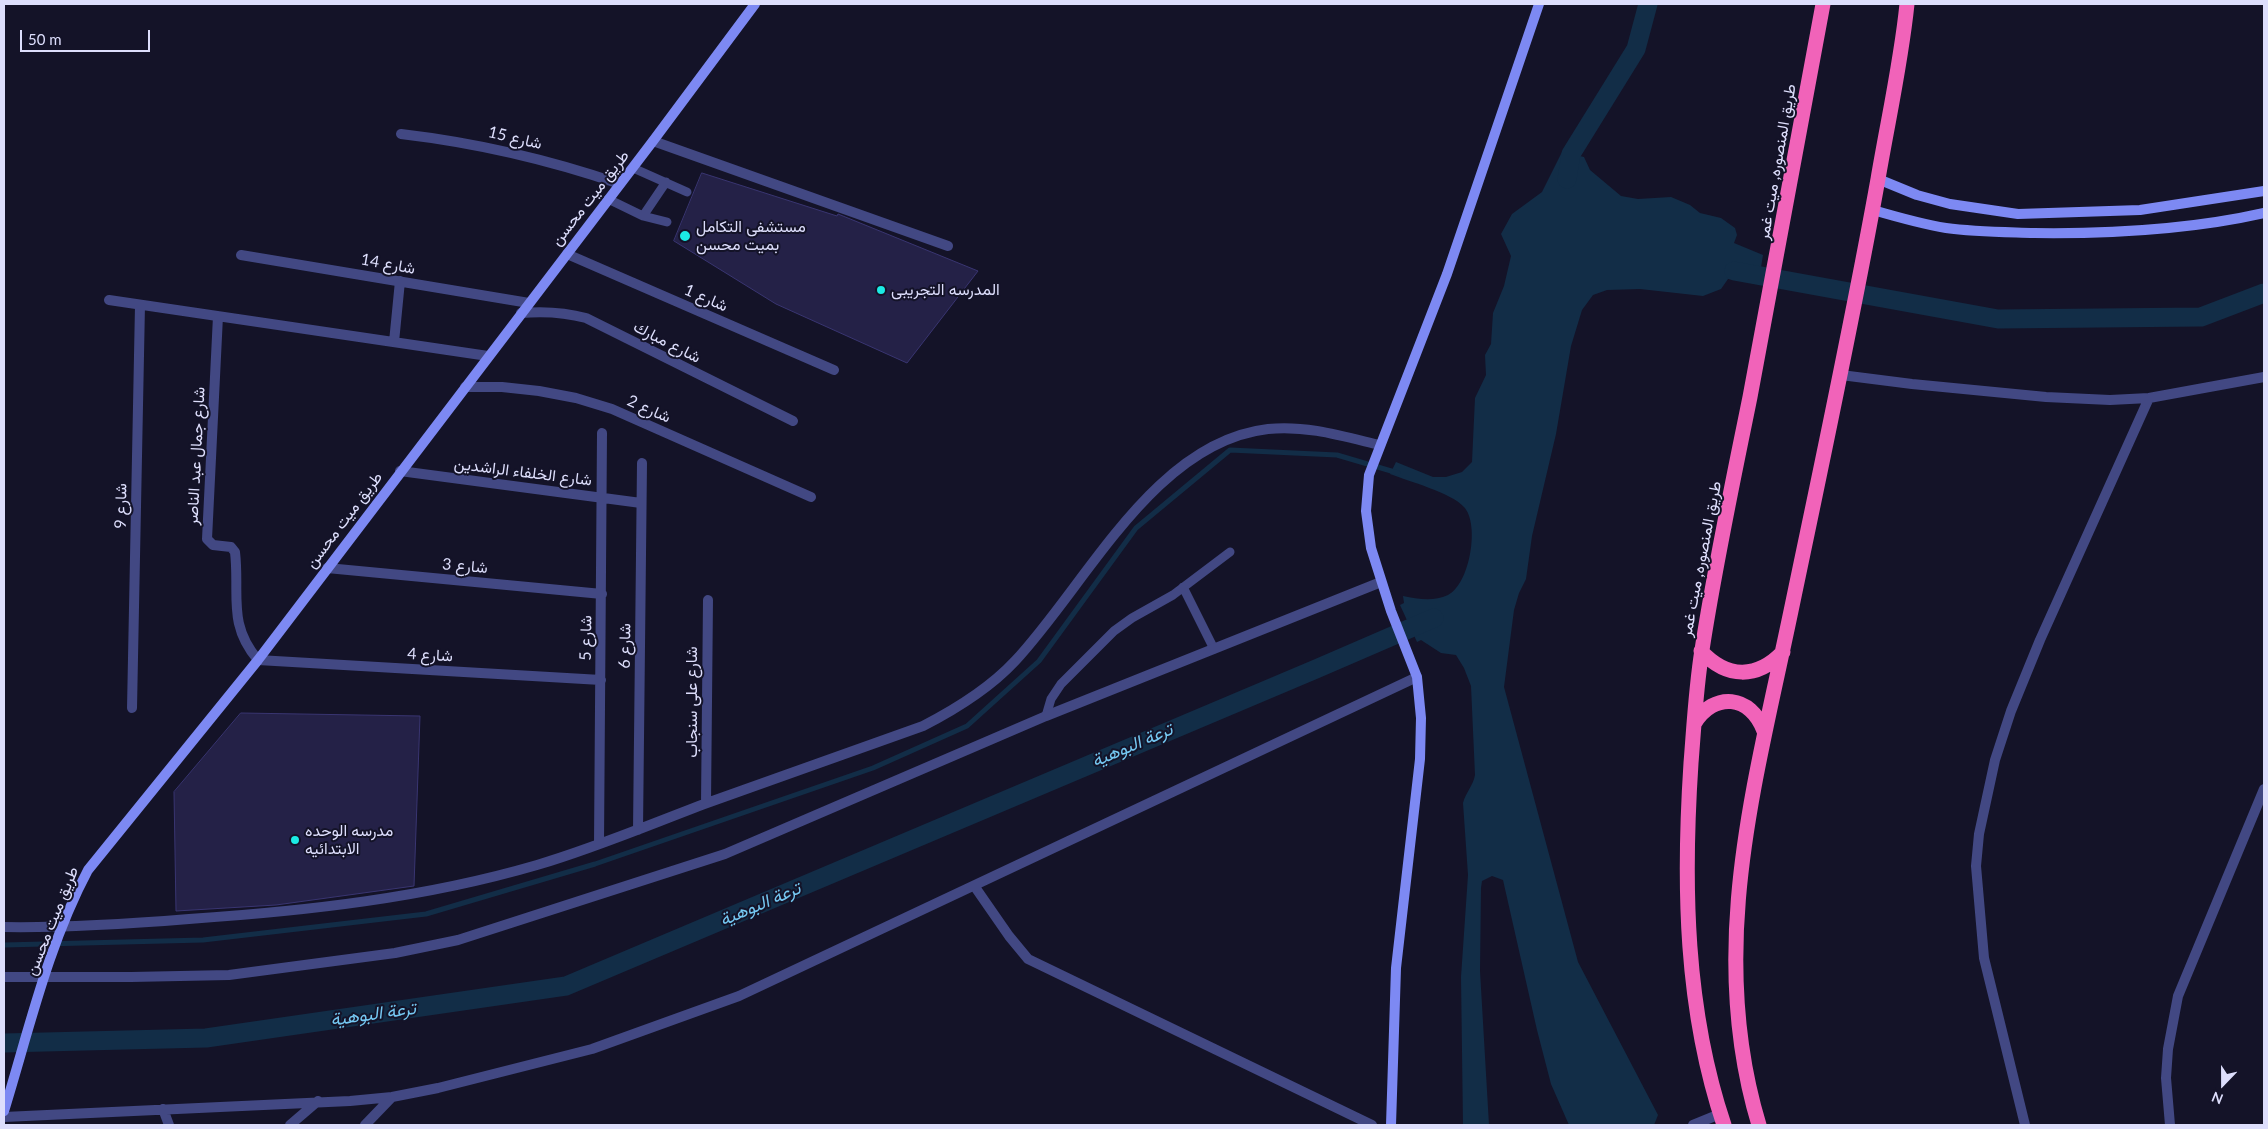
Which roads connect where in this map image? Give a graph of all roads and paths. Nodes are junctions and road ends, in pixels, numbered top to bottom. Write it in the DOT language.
graph roads {
  1 [pos="755,4"];
  2 [pos="1539,4"];
  3 [pos="1823,4"];
  4 [pos="1907,4"];
  5 [pos="401,134"];
  6 [pos="653,141"];
  7 [pos="633,168"];
  8 [pos="1878,180"];
  9 [pos="666,182"];
  10 [pos="620,184"];
  11 [pos="2264,191"];
  12 [pos="687,192"];
  13 [pos="608,199"];
  14 [pos="1872,210"];
  15 [pos="2264,213"];
  16 [pos="643,216"];
  17 [pos="667,222"];
  18 [pos="948,246"];
  19 [pos="566,254"];
  20 [pos="241,255"];
  21 [pos="400,281"];
  22 [pos="109,300"];
  23 [pos="529,303"];
  24 [pos="140,304"];
  25 [pos="521,313"];
  26 [pos="218,316"];
  27 [pos="394,342"];
  28 [pos="488,356"];
  29 [pos="834,370"];
  30 [pos="1841,375"];
  31 [pos="2264,377"];
  32 [pos="465,387"];
  33 [pos="2149,398"];
  34 [pos="793,421"];
  35 [pos="602,433"];
  36 [pos="1379,445"];
  37 [pos="642,463"];
  38 [pos="400,471"];
  39 [pos="602,497"];
  40 [pos="811,497"];
  41 [pos="641,503"];
  42 [pos="1230,552"];
  43 [pos="327,568"];
  44 [pos="1381,582"];
  45 [pos="1183,588"];
  46 [pos="602,594"];
  47 [pos="708,600"];
  48 [pos="1214,649"];
  49 [pos="1702,651"];
  50 [pos="1783,652"];
  51 [pos="258,660"];
  52 [pos="1418,677"];
  53 [pos="601,680"];
  54 [pos="132,708"];
  55 [pos="1046,716"];
  56 [pos="1694,725"];
  57 [pos="1764,731"];
  58 [pos="2264,788"];
  59 [pos="706,803"];
  60 [pos="638,830"];
  61 [pos="599,844"];
  62 [pos="975,887"];
  63 [pos="4,927"];
  64 [pos="63,928"];
  65 [pos="45,975"];
  66 [pos="4,977"];
  67 [pos="392,1097"];
  68 [pos="318,1101"];
  69 [pos="163,1109"];
  70 [pos="4,1111"];
  71 [pos="4,1117"];
  72 [pos="1722,1119"];
  73 [pos="169,1125"];
  74 [pos="290,1125"];
  75 [pos="365,1125"];
  76 [pos="1372,1125"];
  77 [pos="1391,1125"];
  78 [pos="1693,1125"];
  79 [pos="1759,1125"];
  80 [pos="2025,1125"];
  81 [pos="2170,1125"];
  1 -- 6 [label="main road, طريق ميت محسن"];
  2 -- 36 [label="main road"];
  3 -- 49 [label="highway, طريق المنصوره, ميت غمر"];
  4 -- 8 [label="highway"];
  5 -- 10 [label="street, شارع 15"];
  6 -- 7 [label="main road, طريق ميت محسن"];
  6 -- 18 [label="street"];
  7 -- 9 [label="lane"];
  7 -- 10 [label="main road, طريق ميت محسن"];
  8 -- 11 [label="main road"];
  8 -- 14 [label="highway"];
  9 -- 12 [label="lane"];
  9 -- 16 [label="lane"];
  10 -- 13 [label="main road, طريق ميت محسن"];
  13 -- 16 [label="lane"];
  13 -- 19 [label="main road, طريق ميت محسن"];
  14 -- 15 [label="main road"];
  14 -- 30 [label="highway"];
  16 -- 17 [label="lane"];
  19 -- 23 [label="main road, طريق ميت محسن"];
  19 -- 29 [label="street, شارع 1"];
  20 -- 21 [label="street, شارع 14"];
  21 -- 23 [label="street, شارع 14"];
  21 -- 27 [label="street"];
  22 -- 24 [label="street"];
  23 -- 25 [label="main road, طريق ميت محسن"];
  24 -- 26 [label="street"];
  24 -- 54 [label="street, شارع 9"];
  25 -- 28 [label="main road, طريق ميت محسن"];
  25 -- 34 [label="street, شارع مبارك"];
  26 -- 27 [label="street"];
  26 -- 51 [label="street, شارع جمال عبد الناصر"];
  27 -- 28 [label="street"];
  28 -- 32 [label="main road, طريق ميت محسن"];
  30 -- 33 [label="street"];
  30 -- 50 [label="highway"];
  31 -- 33 [label="street"];
  32 -- 38 [label="main road, طريق ميت محسن"];
  32 -- 40 [label="street, شارع 2"];
  33 -- 80 [label="street"];
  35 -- 39 [label="street, شارع 5"];
  36 -- 44 [label="main road"];
  36 -- 59 [label="street"];
  37 -- 41 [label="street, شارع 6"];
  38 -- 39 [label="street, شارع الخلفاء الراشدين"];
  38 -- 43 [label="main road, طريق ميت محسن"];
  39 -- 41 [label="street, شارع الخلفاء الراشدين"];
  39 -- 46 [label="street, شارع 5"];
  41 -- 60 [label="street, شارع 6"];
  42 -- 45 [label="lane"];
  43 -- 46 [label="street, شارع 3"];
  43 -- 51 [label="main road, طريق ميت محسن"];
  44 -- 48 [label="street"];
  44 -- 52 [label="main road"];
  45 -- 48 [label="lane"];
  45 -- 55 [label="lane"];
  46 -- 53 [label="street, شارع 5"];
  47 -- 59 [label="street, شارع على سنجاب"];
  48 -- 55 [label="street"];
  49 -- 50 [label="highway"];
  49 -- 56 [label="highway, طريق المنصوره, ميت غمر"];
  50 -- 57 [label="highway"];
  51 -- 53 [label="street, شارع 4"];
  51 -- 64 [label="main road, طريق ميت محسن"];
  52 -- 62 [label="street"];
  52 -- 77 [label="main road"];
  53 -- 61 [label="street, شارع 5"];
  55 -- 65 [label="street"];
  56 -- 57 [label="highway"];
  56 -- 72 [label="highway, طريق المنصوره, ميت غمر"];
  57 -- 79 [label="highway"];
  58 -- 81 [label="street"];
  59 -- 60 [label="street"];
  60 -- 61 [label="street"];
  61 -- 64 [label="street"];
  62 -- 67 [label="street"];
  62 -- 76 [label="street"];
  63 -- 64 [label="street"];
  64 -- 65 [label="main road, طريق ميت محسن"];
  65 -- 66 [label="street"];
  65 -- 70 [label="main road, طريق ميت محسن"];
  67 -- 68 [label="street"];
  67 -- 75 [label="street"];
  68 -- 69 [label="street"];
  68 -- 74 [label="street"];
  69 -- 71 [label="street"];
  69 -- 73 [label="street"];
  72 -- 78 [label="street"];
}
